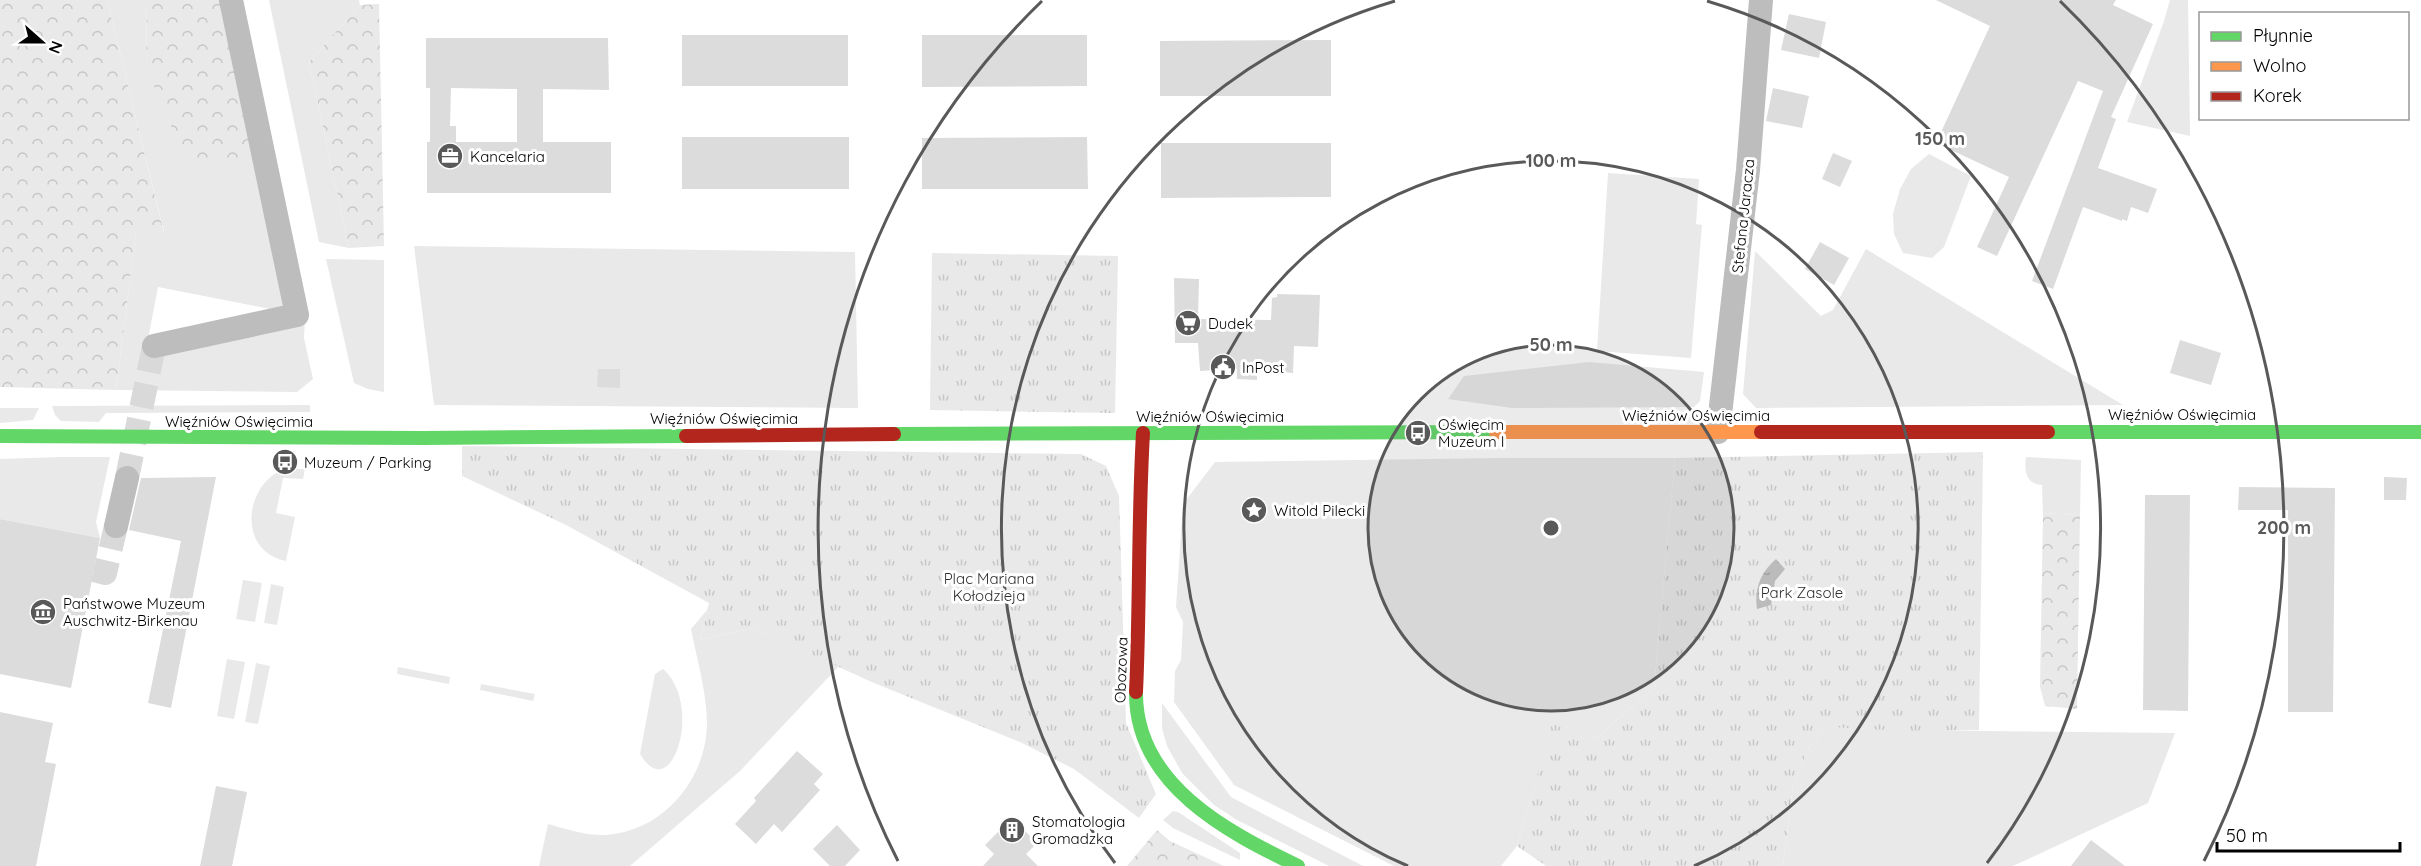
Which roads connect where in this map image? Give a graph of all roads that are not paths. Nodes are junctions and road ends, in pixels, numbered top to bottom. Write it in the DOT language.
graph roads {
  1 [pos="231,0"];
  2 [pos="1761,0"];
  3 [pos="154,346"];
  4 [pos="1718,432"];
  5 [pos="2421,432"];
  6 [pos="1143,433"];
  7 [pos="0,436"];
  8 [pos="127,478"];
  9 [pos="116,526"];
  10 [pos="1298,866"];
  1 -- 3 [label="street"];
  2 -- 4 [label="street, Stefana Jaracza"];
  4 -- 5 [label="street, Więźniów Oświęcimia"];
  4 -- 6 [label="street, Więźniów Oświęcimia"];
  6 -- 7 [label="street, Więźniów Oświęcimia"];
  6 -- 10 [label="street, Obozowa"];
  8 -- 9 [label="street"];
}
